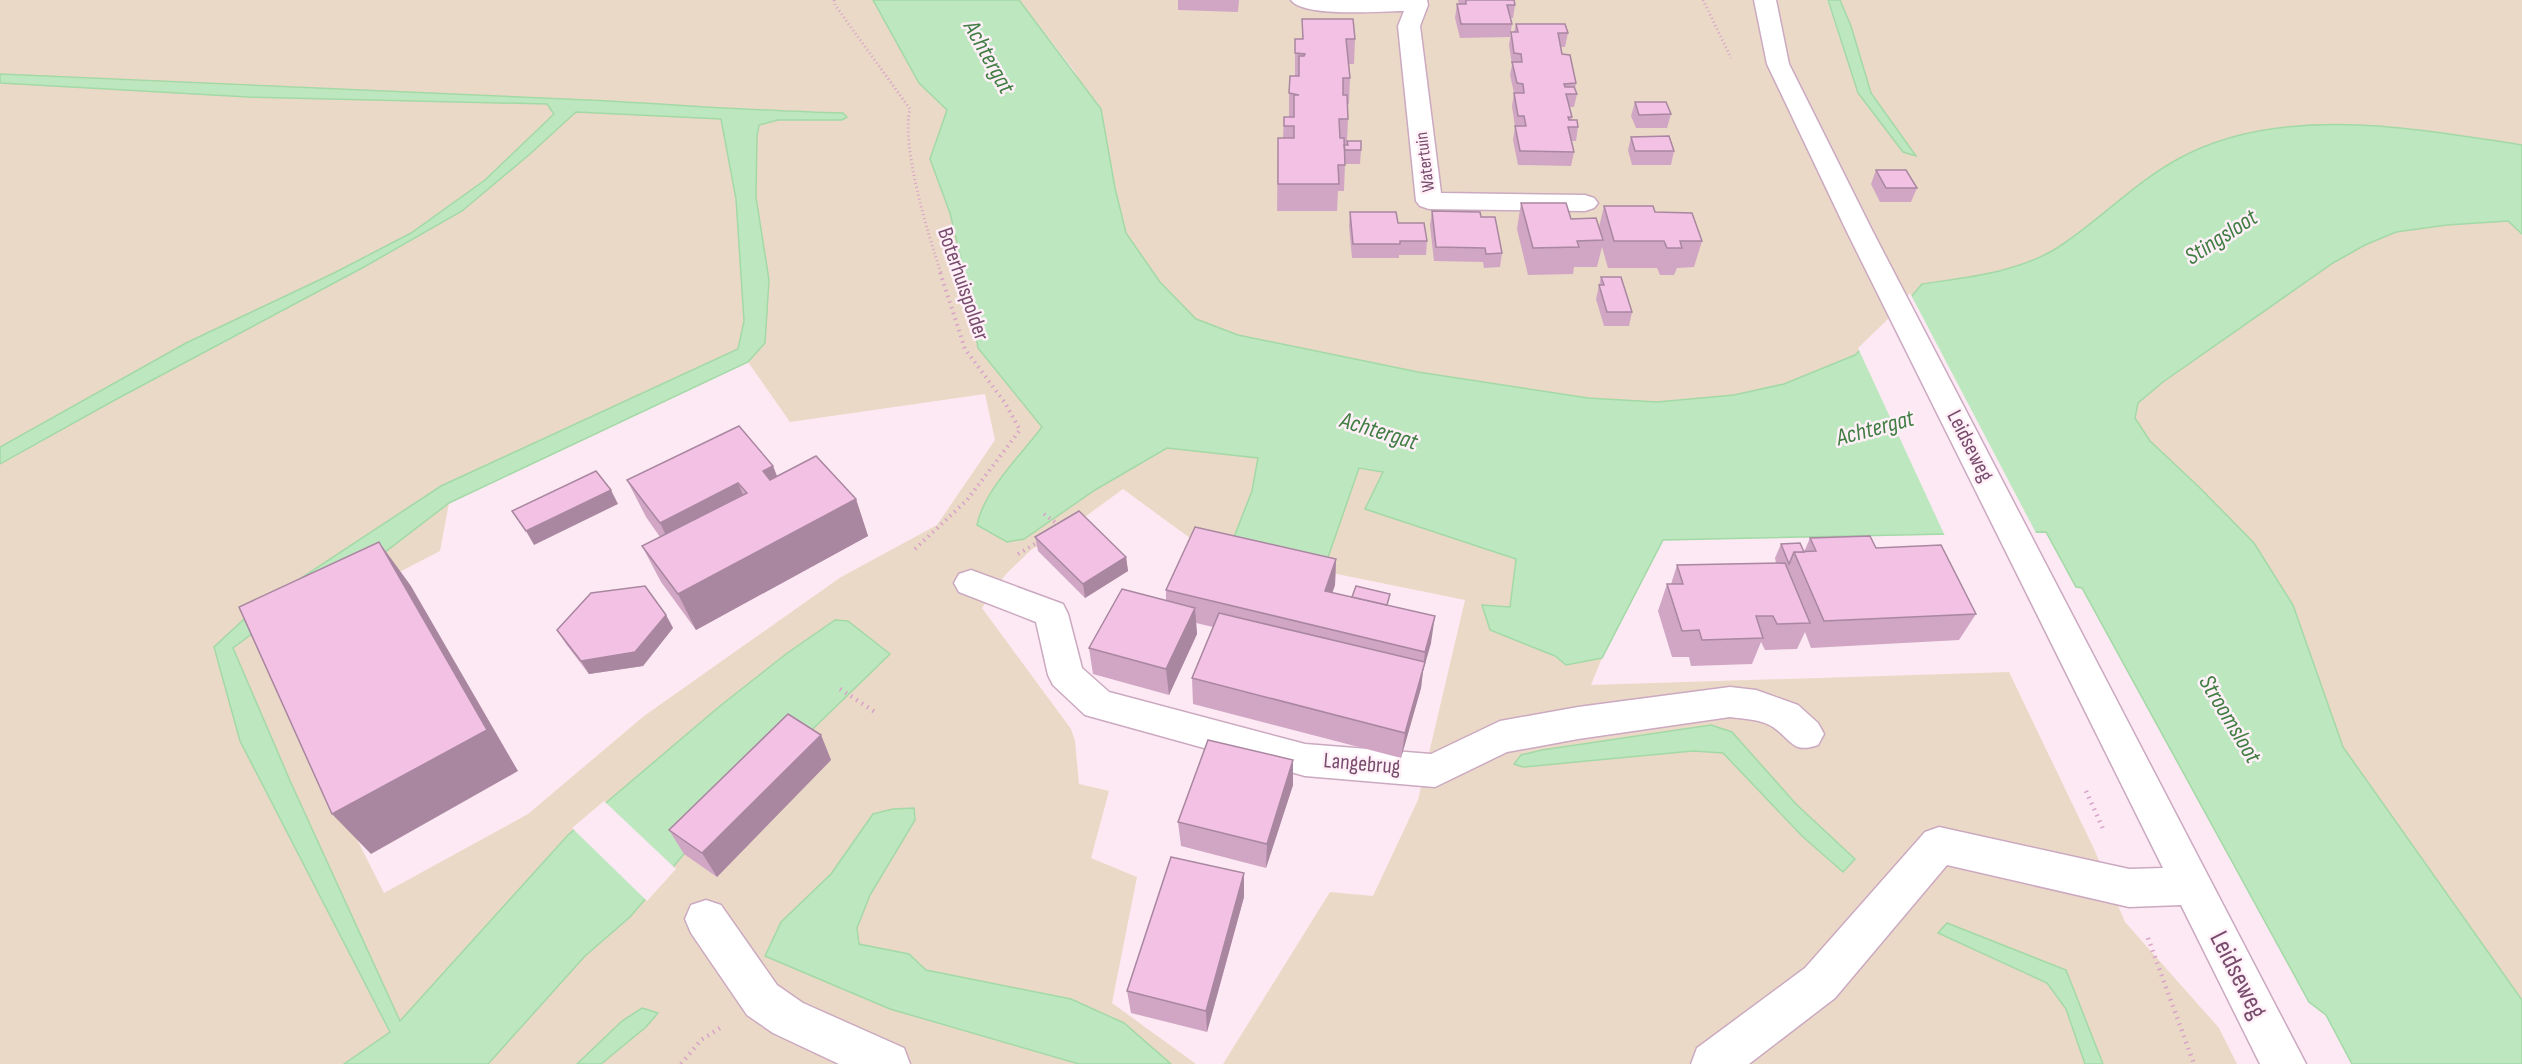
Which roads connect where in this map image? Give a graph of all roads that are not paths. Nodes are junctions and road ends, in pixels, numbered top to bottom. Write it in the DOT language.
graph roads {
  1 [pos="1302,0"];
  2 [pos="1764,0"];
  3 [pos="1416,3"];
  4 [pos="1585,203"];
  5 [pos="972,583"];
  6 [pos="1805,734"];
  7 [pos="2192,886"];
  8 [pos="706,920"];
  9 [pos="888,1064"];
  10 [pos="1713,1064"];
  11 [pos="2284,1064"];
  1 -- 3 [label="street, Watertuin"];
  2 -- 7 [label="street, Leidseweg"];
  3 -- 4 [label="street, Watertuin"];
  5 -- 6 [label="street, Langebrug"];
  7 -- 10 [label="street"];
  7 -- 11 [label="street, Leidseweg"];
  8 -- 9 [label="street"];
}
